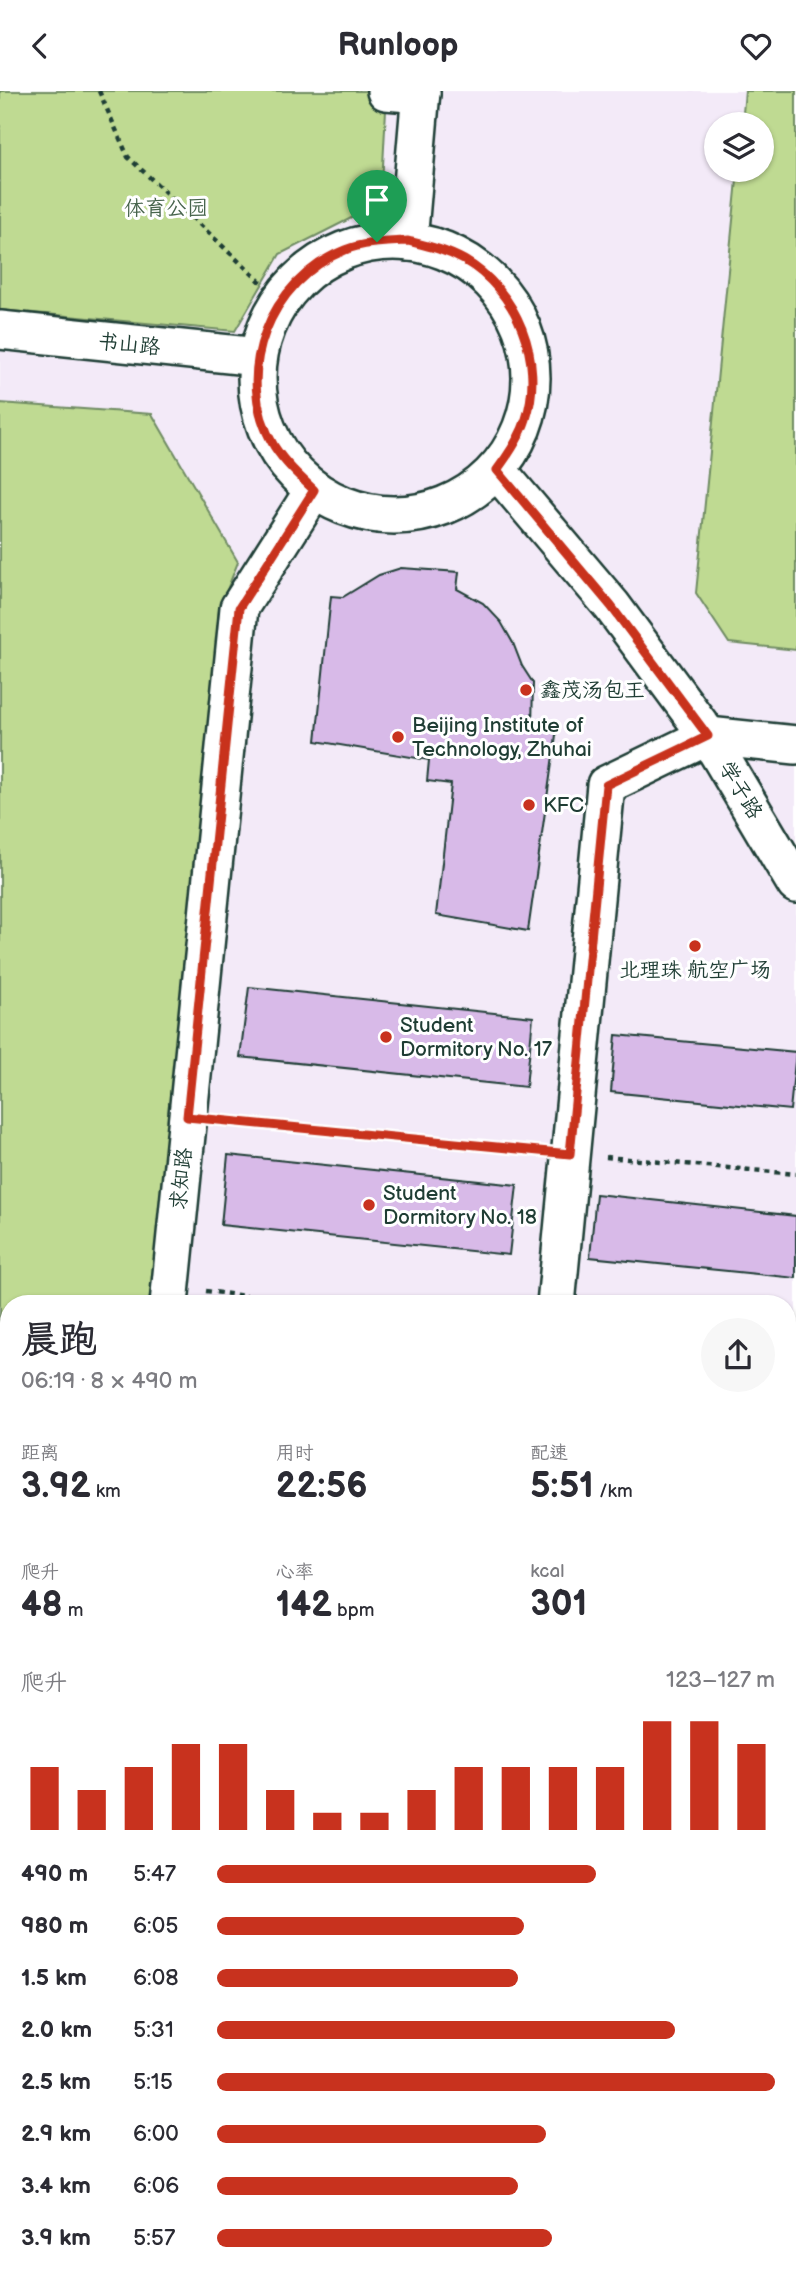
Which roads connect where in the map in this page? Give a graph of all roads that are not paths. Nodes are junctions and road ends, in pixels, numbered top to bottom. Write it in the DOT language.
graph roads {
  1 [pos="409,92"];
  2 [pos="408,241"];
  3 [pos="0,330"];
  4 [pos="258,357"];
  5 [pos="497,470"];
  6 [pos="314,490"];
  7 [pos="708,736"];
  8 [pos="796,745"];
  9 [pos="796,884"];
  10 [pos="170,1295"];
  11 [pos="557,1295"];
  1 -- 2 [label="street"];
  2 -- 4 [label="street"];
  2 -- 5 [label="street"];
  3 -- 4 [label="street, 书山路"];
  4 -- 6 [label="street"];
  5 -- 6 [label="street"];
  5 -- 7 [label="street, 学子路"];
  6 -- 10 [label="street, 求知路"];
  7 -- 8 [label="street"];
  7 -- 9 [label="street, 学子路"];
  7 -- 11 [label="street"];
}
